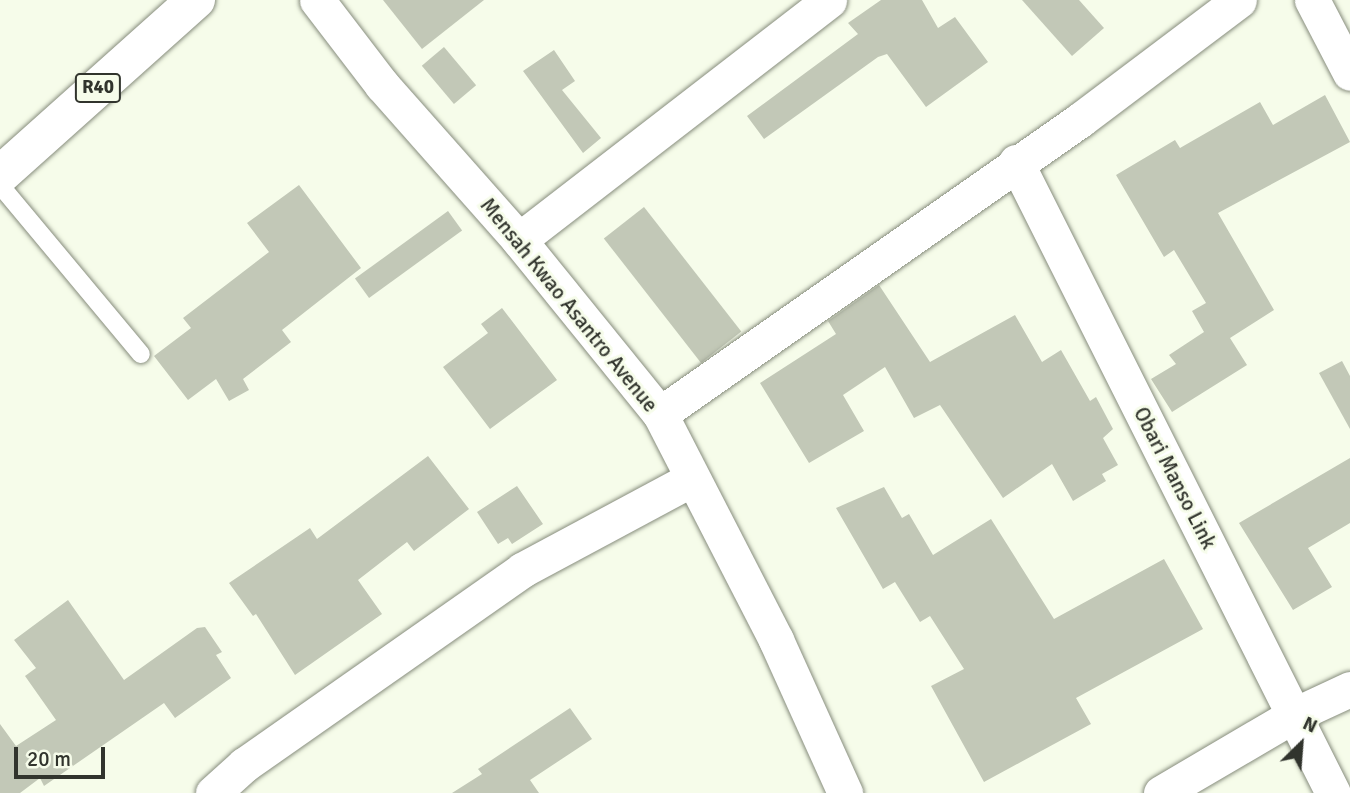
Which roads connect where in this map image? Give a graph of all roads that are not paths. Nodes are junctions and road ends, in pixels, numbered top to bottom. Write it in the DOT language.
graph roads {
  1 [pos="196,0"];
  2 [pos="317,0"];
  3 [pos="829,0"];
  4 [pos="1239,0"];
  5 [pos="1312,0"];
  6 [pos="1350,73"];
  7 [pos="1016,162"];
  8 [pos="0,175"];
  9 [pos="0,185"];
  10 [pos="519,240"];
  11 [pos="141,354"];
  12 [pos="660,414"];
  13 [pos="692,479"];
  14 [pos="1350,688"];
  15 [pos="1294,715"];
  16 [pos="213,793"];
  17 [pos="845,793"];
  18 [pos="1161,793"];
  19 [pos="1333,793"];
  1 -- 8 [label="main road, R40"];
  2 -- 10 [label="street, Mensah Kwao Asantro Avenue"];
  3 -- 10 [label="street"];
  4 -- 7 [label="street"];
  5 -- 6 [label="street"];
  7 -- 12 [label="street"];
  7 -- 15 [label="street, Obari Manso Link"];
  9 -- 11 [label="lane"];
  10 -- 12 [label="street, Mensah Kwao Asantro Avenue"];
  12 -- 13 [label="street, Mensah Kwao Asantro Avenue"];
  13 -- 16 [label="street"];
  13 -- 17 [label="street, Mensah Kwao Asantro Avenue"];
  14 -- 15 [label="street"];
  15 -- 18 [label="street"];
  15 -- 19 [label="street, Obari Manso Link"];
}
